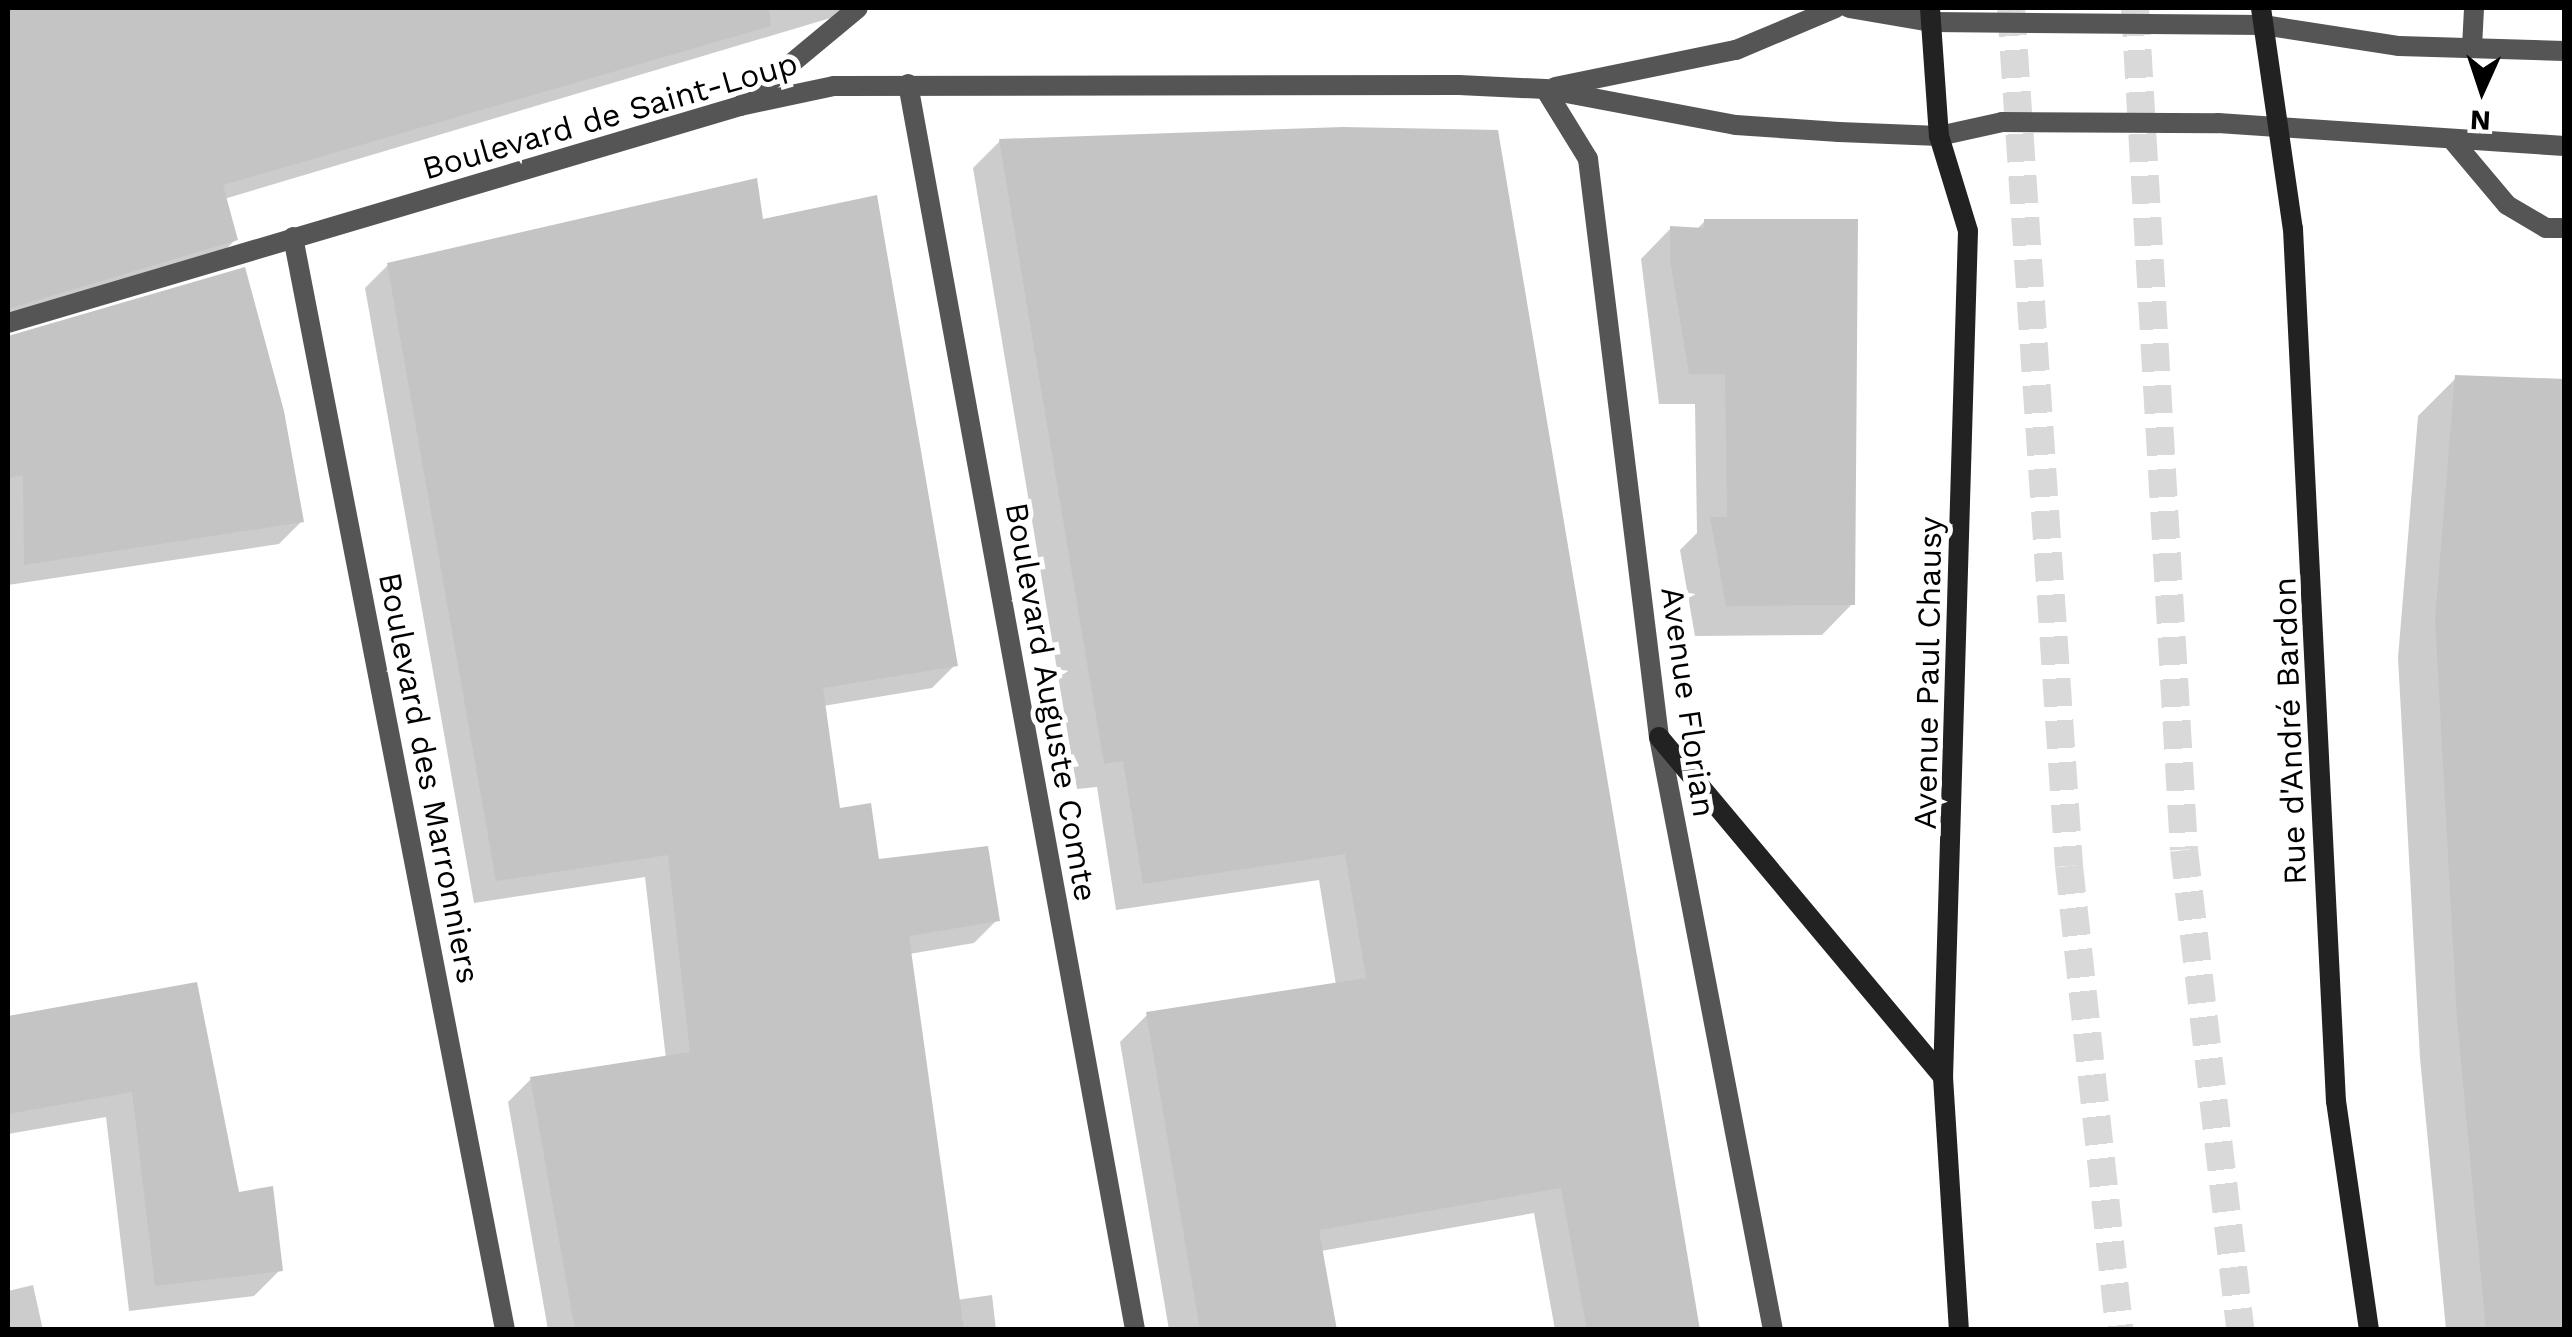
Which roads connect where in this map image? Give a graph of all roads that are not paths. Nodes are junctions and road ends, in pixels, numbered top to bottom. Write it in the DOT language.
graph roads {
  1 [pos="858,8"];
  2 [pos="1836,8"];
  3 [pos="1849,8"];
  4 [pos="2474,8"];
  5 [pos="1930,15"];
  6 [pos="2262,16"];
  7 [pos="2472,47"];
  8 [pos="2564,51"];
  9 [pos="908,84"];
  10 [pos="1545,89"];
  11 [pos="740,106"];
  12 [pos="2279,129"];
  13 [pos="1939,136"];
  14 [pos="2454,142"];
  15 [pos="2564,146"];
  16 [pos="2564,228"];
  17 [pos="294,237"];
  18 [pos="8,324"];
  19 [pos="1659,736"];
  20 [pos="1943,1077"];
  21 [pos="505,1330"];
  22 [pos="1135,1330"];
  23 [pos="1773,1330"];
  24 [pos="1959,1330"];
  25 [pos="2370,1330"];
  1 -- 11 [label="street"];
  2 -- 10 [label="street"];
  3 -- 5 [label="street"];
  4 -- 7 [label="street"];
  5 -- 6 [label="street"];
  5 -- 13 [label="main road, Avenue Paul Chausy"];
  6 -- 7 [label="street"];
  6 -- 12 [label="main road, Rue d'André Bardon"];
  7 -- 8 [label="street"];
  9 -- 10 [label="street, Boulevard de Saint-Loup"];
  9 -- 11 [label="street, Boulevard de Saint-Loup"];
  9 -- 22 [label="street, Boulevard Auguste Comte"];
  10 -- 13 [label="street"];
  10 -- 19 [label="street, Avenue Florian"];
  11 -- 17 [label="street, Boulevard de Saint-Loup"];
  12 -- 13 [label="street"];
  12 -- 14 [label="street"];
  12 -- 25 [label="main road, Rue d'André Bardon"];
  13 -- 20 [label="main road, Avenue Paul Chausy"];
  14 -- 15 [label="street"];
  14 -- 16 [label="street"];
  17 -- 18 [label="street, Boulevard de Saint-Loup"];
  17 -- 21 [label="street, Boulevard des Marronniers"];
  19 -- 20 [label="main road"];
  19 -- 23 [label="street, Avenue Florian"];
  20 -- 24 [label="main road, Avenue Paul Chausy"];
}
